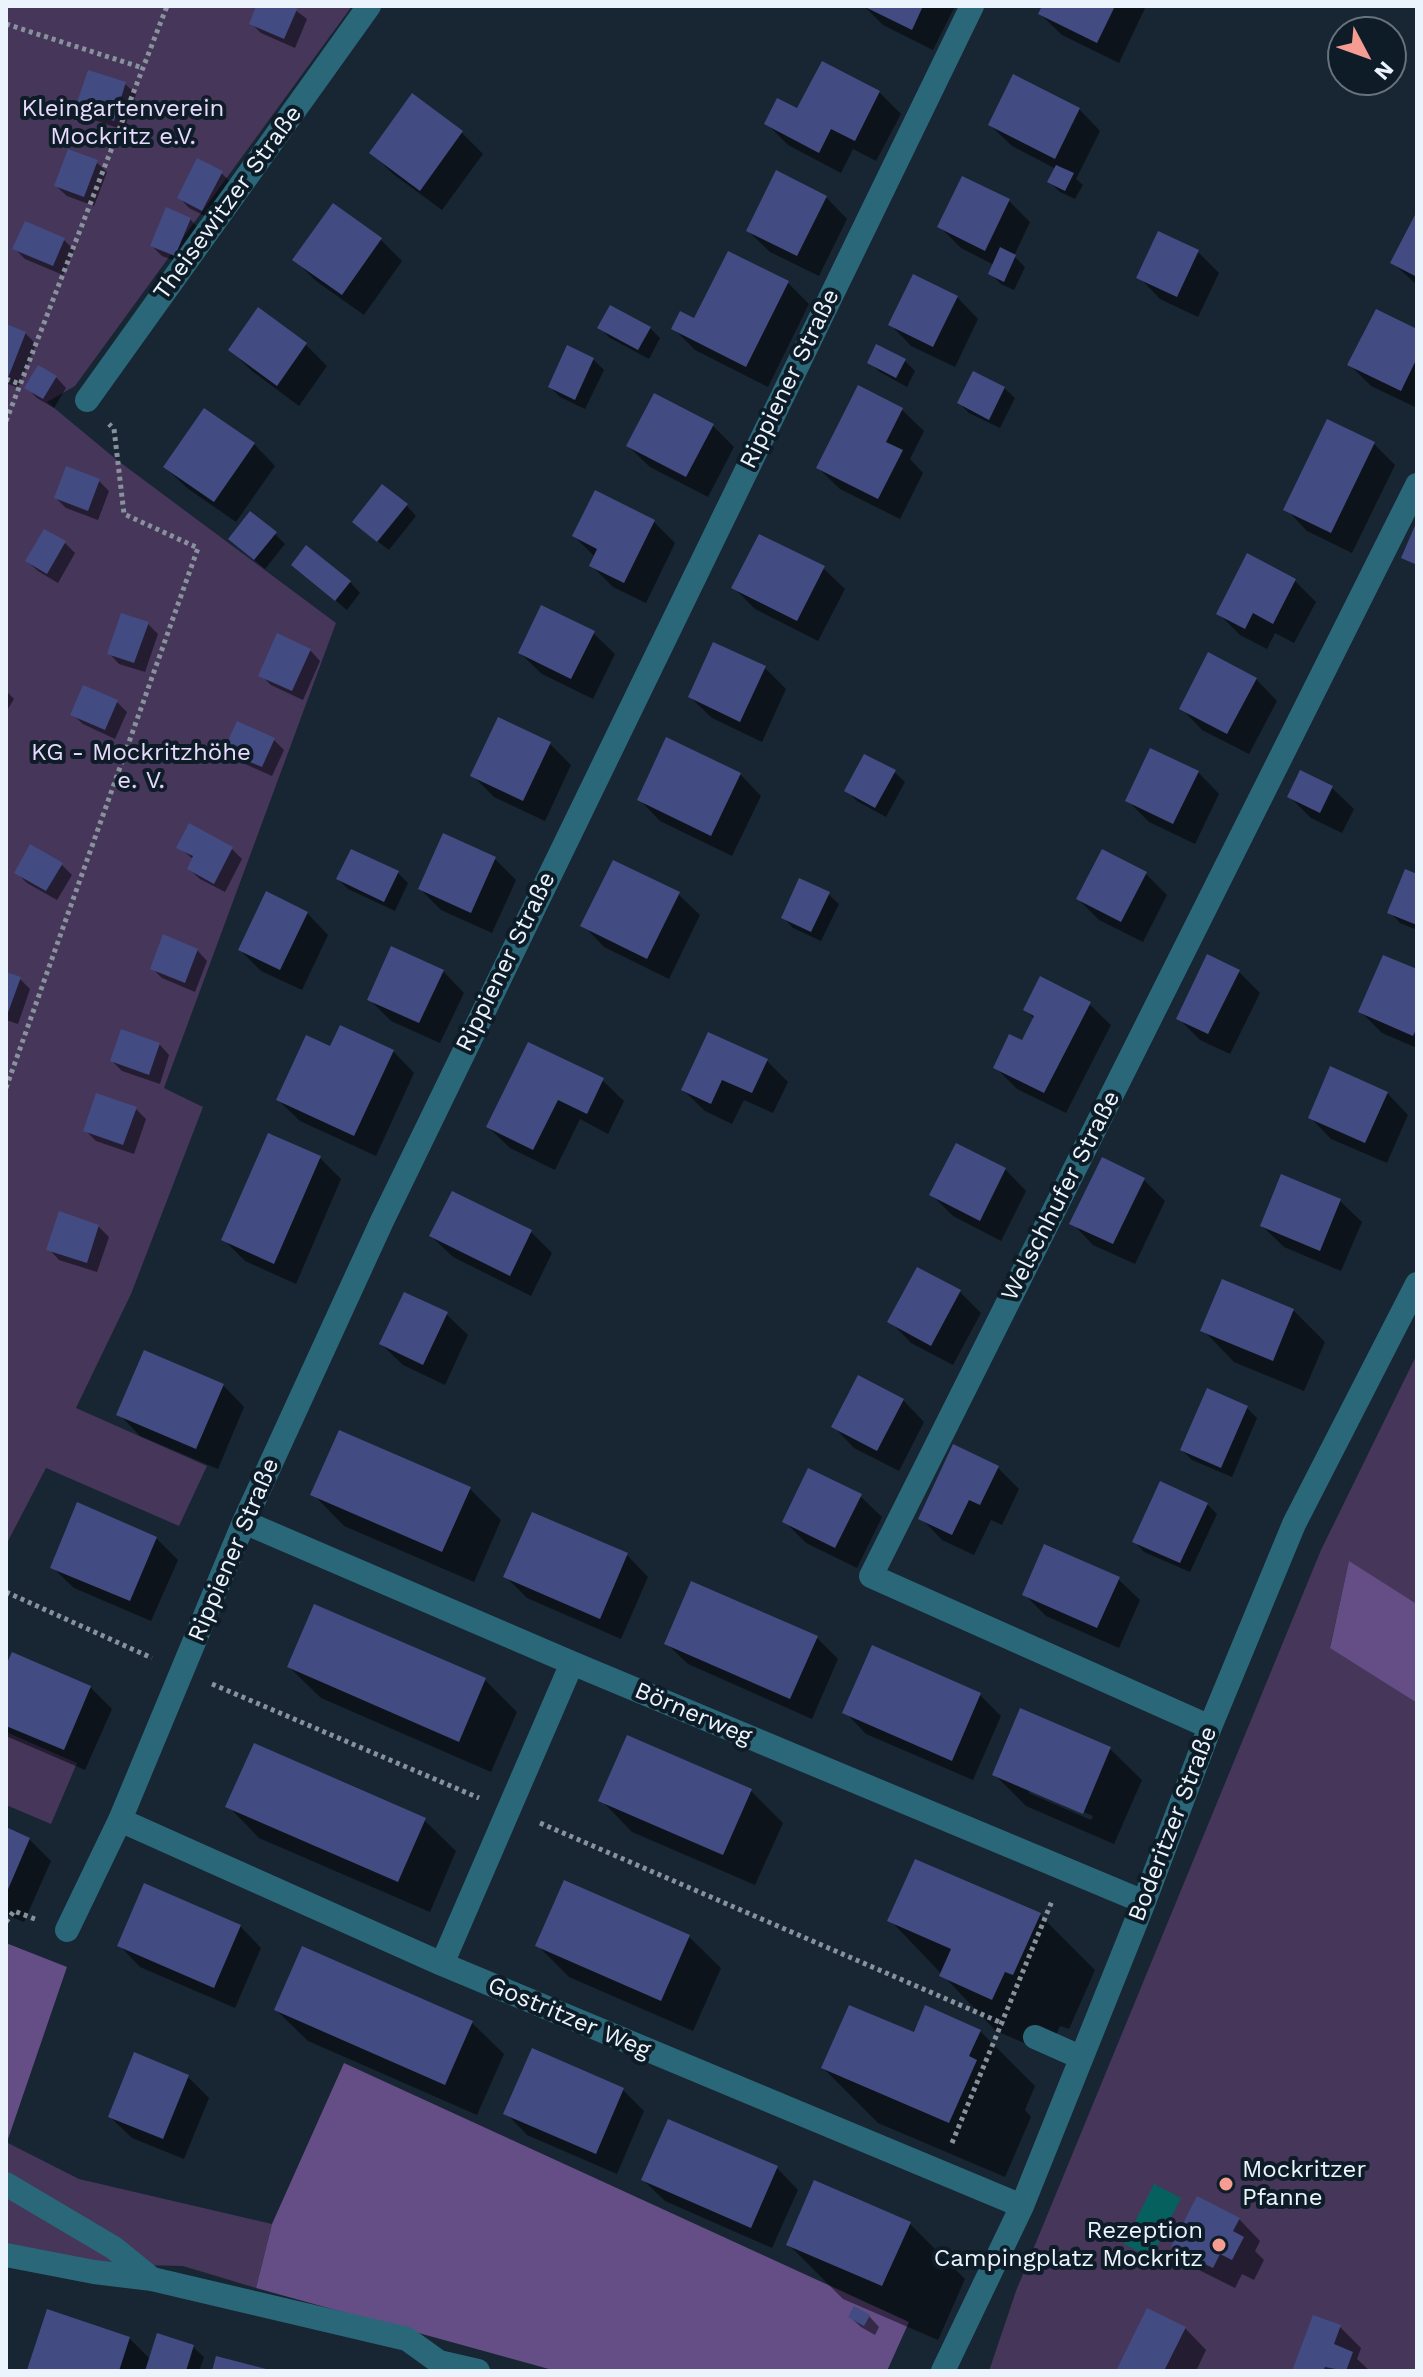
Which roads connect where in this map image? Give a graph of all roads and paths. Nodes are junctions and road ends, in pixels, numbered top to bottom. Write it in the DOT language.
graph roads {
  1 [pos="167,6"];
  2 [pos="369,6"];
  3 [pos="972,6"];
  4 [pos="6,24"];
  5 [pos="143,68"];
  6 [pos="6,379"];
  7 [pos="20,384"];
  8 [pos="87,400"];
  9 [pos="6,421"];
  10 [pos="1417,485"];
  11 [pos="6,1088"];
  12 [pos="1417,1284"];
  13 [pos="244,1522"];
  14 [pos="6,1592"];
  15 [pos="572,1663"];
  16 [pos="183,1672"];
  17 [pos="1210,1727"];
  18 [pos="509,1810"];
  19 [pos="120,1820"];
  20 [pos="1144,1902"];
  21 [pos="67,1930"];
  22 [pos="442,1964"];
  23 [pos="986,2017"];
  24 [pos="1035,2037"];
  25 [pos="1080,2057"];
  26 [pos="6,2184"];
  27 [pos="1022,2206"];
  28 [pos="6,2255"];
  29 [pos="152,2279"];
  30 [pos="478,2371"];
  31 [pos="943,2371"];
  1 -- 5 [label="path"];
  2 -- 8 [label="street, Theisewitzer Straße"];
  3 -- 13 [label="street, Rippiener Straße"];
  4 -- 5 [label="path"];
  5 -- 7 [label="path"];
  6 -- 7 [label="path"];
  7 -- 9 [label="path"];
  8 -- 11 [label="path"];
  10 -- 17 [label="street, Welschhufer Straße"];
  12 -- 17 [label="street, Boderitzer Straße"];
  13 -- 15 [label="street, Börnerweg"];
  13 -- 16 [label="street, Rippiener Straße"];
  14 -- 16 [label="path"];
  15 -- 18 [label="street"];
  15 -- 20 [label="street, Börnerweg"];
  16 -- 18 [label="path"];
  16 -- 19 [label="street, Rippiener Straße"];
  17 -- 20 [label="street, Boderitzer Straße"];
  18 -- 22 [label="street"];
  18 -- 23 [label="path"];
  19 -- 21 [label="street, Rippiener Straße"];
  19 -- 22 [label="street, Gostritzer Weg"];
  20 -- 25 [label="street, Boderitzer Straße"];
  22 -- 27 [label="street, Gostritzer Weg"];
  24 -- 25 [label="street"];
  25 -- 27 [label="street, Boderitzer Straße"];
  26 -- 29 [label="street"];
  27 -- 31 [label="street, Boderitzer Straße"];
  28 -- 29 [label="street"];
  29 -- 30 [label="street"];
}
